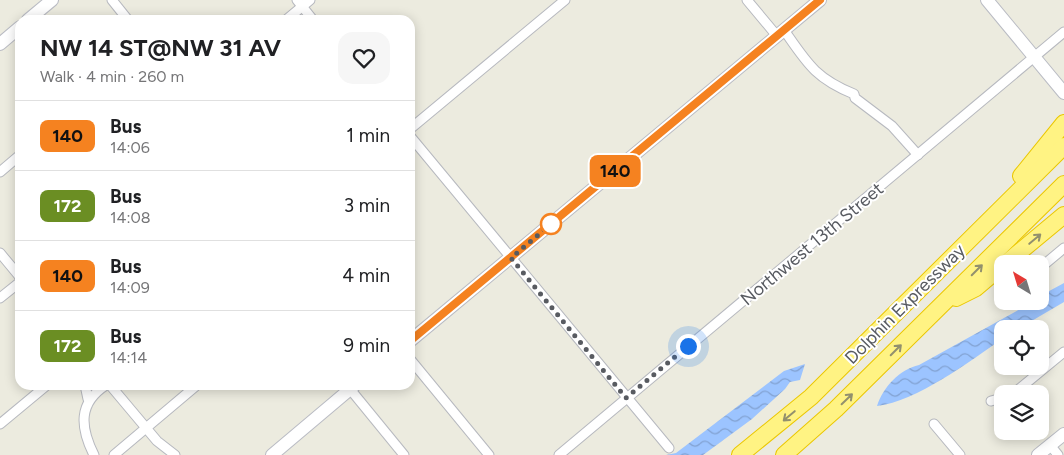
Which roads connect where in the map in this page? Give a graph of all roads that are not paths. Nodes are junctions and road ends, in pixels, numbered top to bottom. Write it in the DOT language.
graph roads {
  1 [pos="52,0"];
  2 [pos="112,0"];
  3 [pos="310,0"];
  4 [pos="564,0"];
  5 [pos="747,0"];
  6 [pos="820,0"];
  7 [pos="987,0"];
  8 [pos="299,3"];
  9 [pos="34,15"];
  10 [pos="124,15"];
  11 [pos="290,15"];
  12 [pos="309,15"];
  13 [pos="15,31"];
  14 [pos="1064,32"];
  15 [pos="780,33"];
  16 [pos="0,44"];
  17 [pos="1034,57"];
  18 [pos="1064,93"];
  19 [pos="415,125"];
  20 [pos="1062,126"];
  21 [pos="415,142"];
  22 [pos="1064,146"];
  23 [pos="918,155"];
  24 [pos="15,160"];
  25 [pos="0,172"];
  26 [pos="1064,184"];
  27 [pos="1064,215"];
  28 [pos="975,234"];
  29 [pos="1064,248"];
  30 [pos="0,253"];
  31 [pos="1016,255"];
  32 [pos="511,258"];
  33 [pos="1049,260"];
  34 [pos="15,271"];
  35 [pos="994,273"];
  36 [pos="15,286"];
  37 [pos="0,298"];
  38 [pos="942,304"];
  39 [pos="415,337"];
  40 [pos="1064,352"];
  41 [pos="415,365"];
  42 [pos="1024,385"];
  43 [pos="41,390"];
  44 [pos="86,390"];
  45 [pos="101,390"];
  46 [pos="112,390"];
  47 [pos="191,390"];
  48 [pos="349,390"];
  49 [pos="355,390"];
  50 [pos="626,398"];
  51 [pos="88,399"];
  52 [pos="994,400"];
  53 [pos="990,401"];
  54 [pos="0,424"];
  55 [pos="934,424"];
  56 [pos="146,428"];
  57 [pos="1064,434"];
  58 [pos="669,448"];
  59 [pos="1054,450"];
  60 [pos="486,453"];
  61 [pos="94,455"];
  62 [pos="114,455"];
  63 [pos="175,455"];
  64 [pos="272,455"];
  65 [pos="404,455"];
  66 [pos="559,455"];
  67 [pos="740,455"];
  68 [pos="784,455"];
  69 [pos="960,455"];
  70 [pos="1038,455"];
  1 -- 9 [label="street"];
  2 -- 10 [label="street"];
  3 -- 8 [label="street"];
  4 -- 19 [label="street"];
  5 -- 15 [label="street"];
  6 -- 15 [label="street"];
  7 -- 17 [label="street"];
  8 -- 11 [label="street"];
  8 -- 12 [label="street"];
  13 -- 16 [label="street"];
  14 -- 17 [label="street, Northwest 13th Street"];
  15 -- 23 [label="street"];
  15 -- 32 [label="street"];
  17 -- 18 [label="street"];
  17 -- 23 [label="street, Northwest 13th Street"];
  20 -- 28 [label="highway"];
  21 -- 32 [label="street"];
  22 -- 28 [label="highway, Dolphin Expressway"];
  23 -- 50 [label="street, Northwest 13th Street"];
  24 -- 25 [label="street"];
  38 -- 26 [label="highway, Dolphin Expressway, one-way"];
  31 -- 27 [label="highway, one-way"];
  28 -- 67 [label="highway, Dolphin Expressway, one-way"];
  29 -- 33 [label="street"];
  30 -- 34 [label="street"];
  32 -- 39 [label="street"];
  32 -- 50 [label="street"];
  35 -- 38 [label="highway"];
  36 -- 37 [label="street"];
  68 -- 38 [label="highway, Dolphin Expressway, one-way"];
  40 -- 42 [label="street"];
  41 -- 60 [label="street"];
  43 -- 54 [label="street"];
  44 -- 51 [label="street"];
  45 -- 51 [label="street"];
  46 -- 56 [label="street"];
  47 -- 56 [label="street"];
  48 -- 64 [label="street"];
  49 -- 65 [label="street"];
  50 -- 58 [label="street"];
  50 -- 66 [label="street, Northwest 13th Street"];
  51 -- 61 [label="street"];
  52 -- 53 [label="street"];
  55 -- 69 [label="street"];
  56 -- 62 [label="street"];
  56 -- 63 [label="street"];
  57 -- 59 [label="street"];
  59 -- 70 [label="street"];
}
